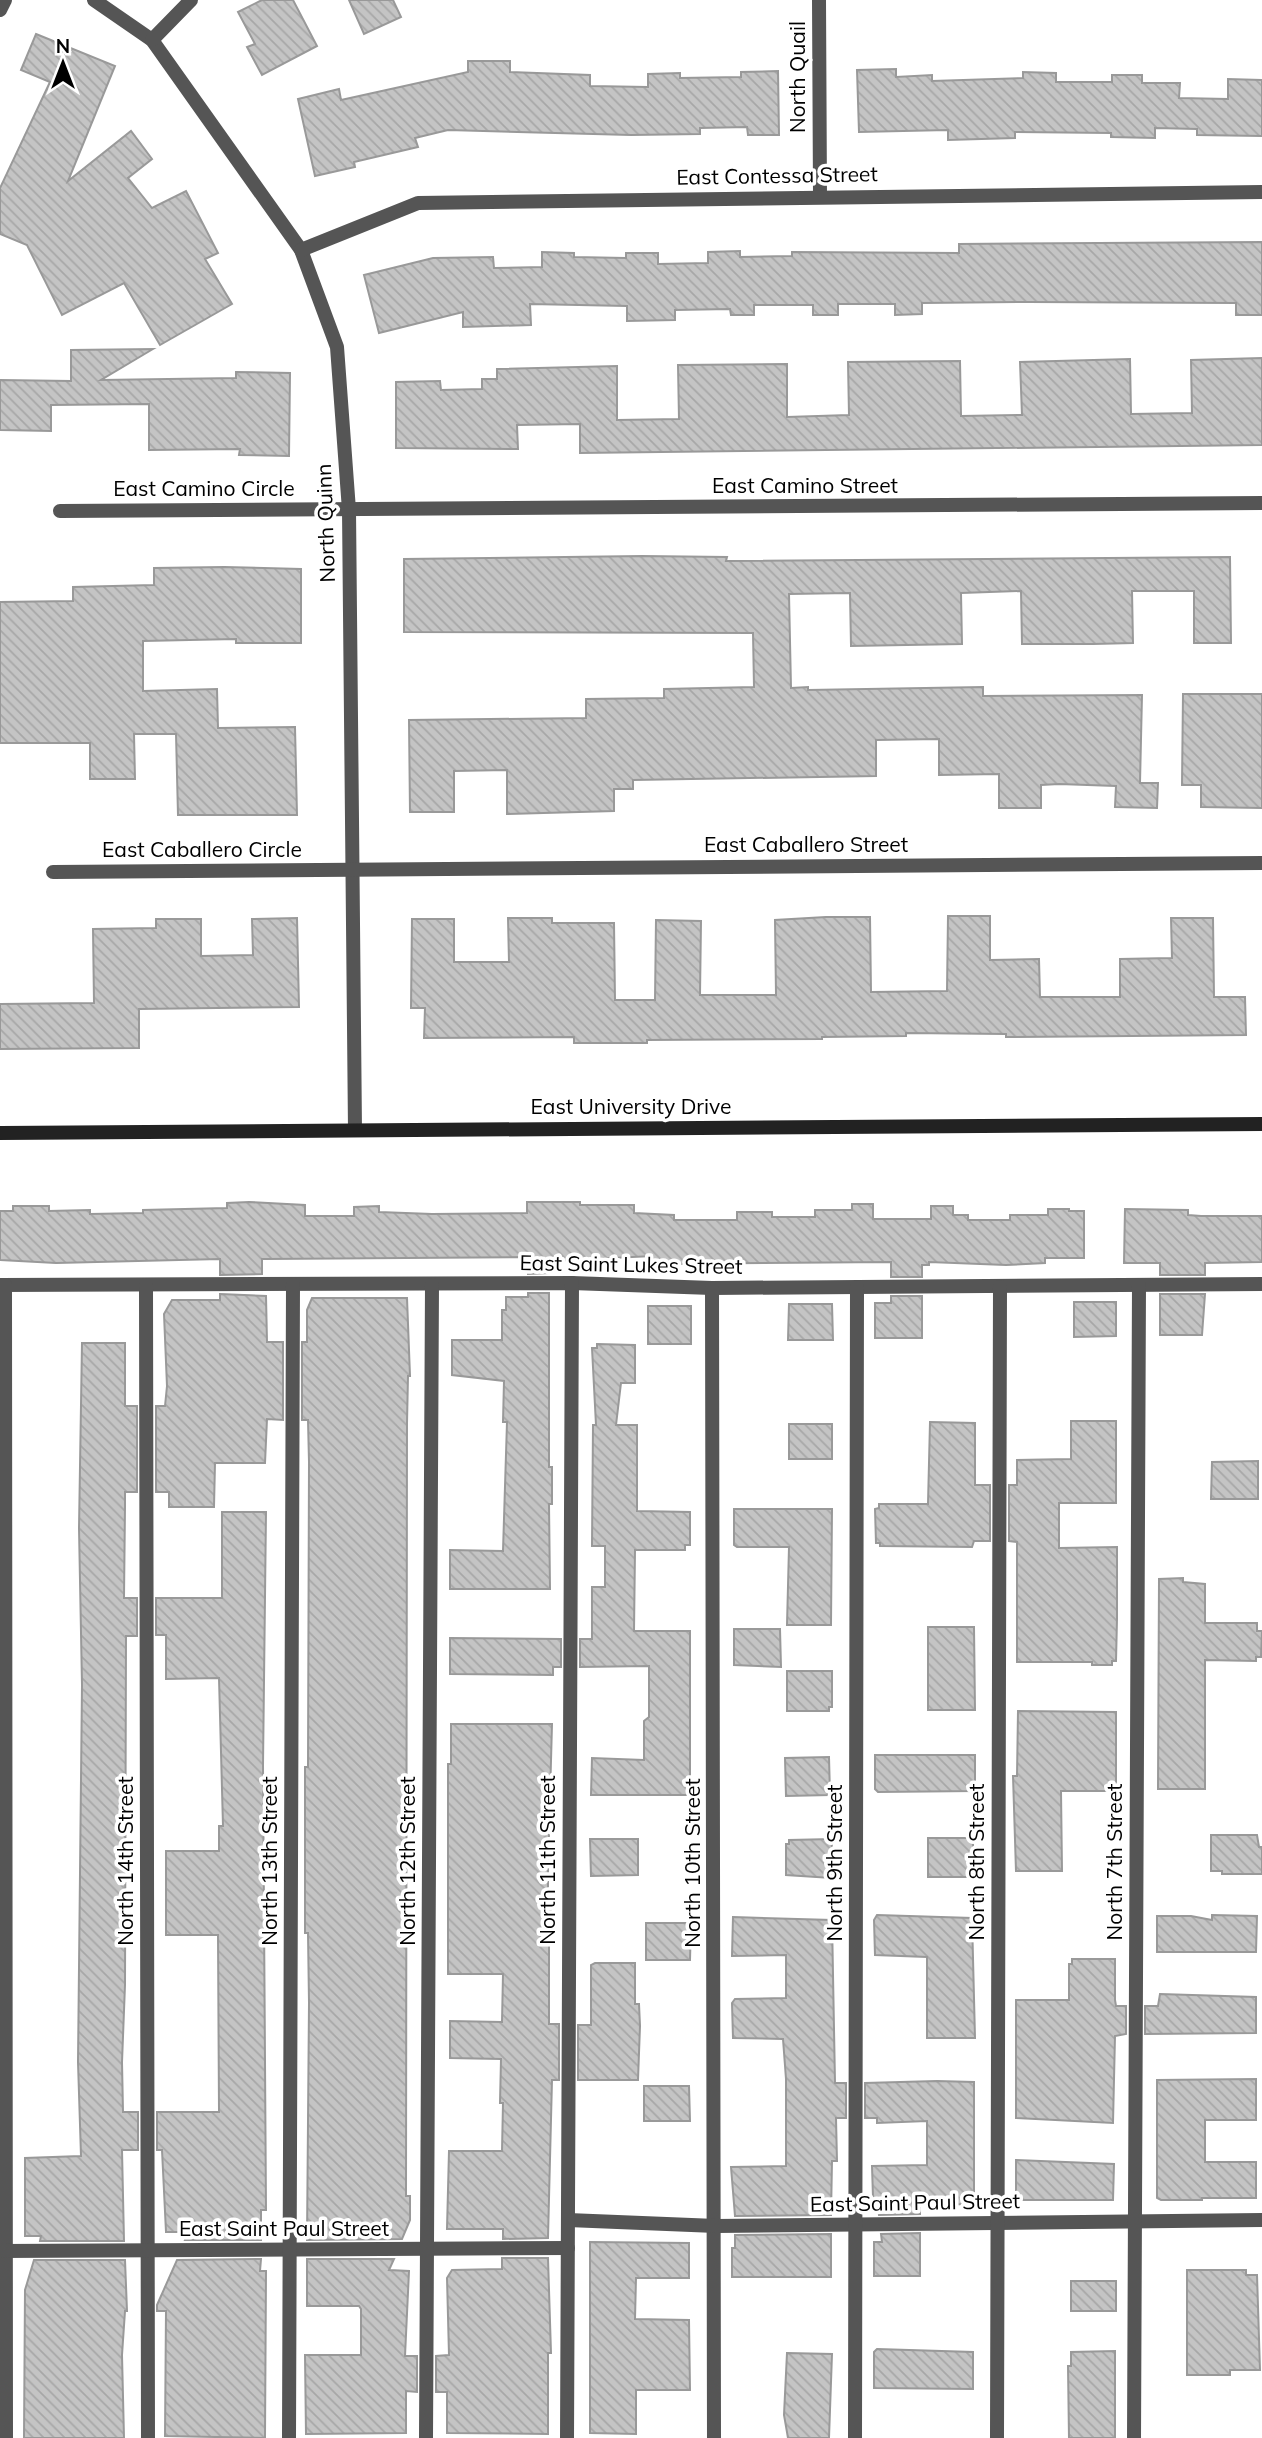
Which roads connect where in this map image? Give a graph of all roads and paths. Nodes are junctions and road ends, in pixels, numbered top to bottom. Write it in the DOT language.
graph roads {
  1 [pos="5,0"];
  2 [pos="94,0"];
  3 [pos="191,0"];
  4 [pos="818,0"];
  5 [pos="0,10"];
  6 [pos="152,40"];
  7 [pos="1262,192"];
  8 [pos="820,196"];
  9 [pos="301,250"];
  10 [pos="1262,503"];
  11 [pos="60,510"];
  12 [pos="349,510"];
  13 [pos="1262,863"];
  14 [pos="351,870"];
  15 [pos="53,872"];
  16 [pos="1262,1124"];
  17 [pos="355,1130"];
  18 [pos="0,1133"];
  19 [pos="572,1283"];
  20 [pos="1262,1284"];
  21 [pos="2,1285"];
  22 [pos="146,1285"];
  23 [pos="293,1285"];
  24 [pos="432,1285"];
  25 [pos="1139,1285"];
  26 [pos="857,1287"];
  27 [pos="1000,1287"];
  28 [pos="712,1288"];
  29 [pos="568,2220"];
  30 [pos="1262,2220"];
  31 [pos="1135,2222"];
  32 [pos="998,2223"];
  33 [pos="855,2224"];
  34 [pos="716,2226"];
  35 [pos="568,2248"];
  36 [pos="427,2249"];
  37 [pos="148,2250"];
  38 [pos="289,2250"];
  39 [pos="4,2251"];
  40 [pos="6,2438"];
  41 [pos="148,2438"];
  42 [pos="289,2438"];
  43 [pos="426,2438"];
  44 [pos="567,2438"];
  45 [pos="714,2438"];
  46 [pos="855,2438"];
  47 [pos="997,2438"];
  48 [pos="1134,2438"];
  1 -- 5 [label="street"];
  2 -- 6 [label="street, North Quinn"];
  3 -- 6 [label="street"];
  4 -- 8 [label="street, North Quail"];
  6 -- 9 [label="street, North Quinn"];
  7 -- 8 [label="street, East Contessa Street"];
  8 -- 9 [label="street, East Contessa Street"];
  9 -- 12 [label="street, North Quinn"];
  10 -- 12 [label="street, East Camino Street"];
  11 -- 12 [label="street, East Camino Circle"];
  12 -- 14 [label="street, North Quinn"];
  13 -- 14 [label="street, East Caballero Street"];
  14 -- 15 [label="street, East Caballero Circle"];
  14 -- 17 [label="street, North Quinn"];
  16 -- 17 [label="main road, East University Drive"];
  17 -- 18 [label="main road, East University Drive"];
  19 -- 24 [label="street, East Saint Lukes Street"];
  19 -- 28 [label="street, East Saint Lukes Street"];
  19 -- 29 [label="street, North 11th Street"];
  20 -- 25 [label="street, East Saint Lukes Street"];
  21 -- 22 [label="street, East Saint Lukes Street"];
  21 -- 39 [label="street"];
  22 -- 23 [label="street, East Saint Lukes Street"];
  22 -- 37 [label="street, North 14th Street"];
  23 -- 24 [label="street, East Saint Lukes Street"];
  23 -- 38 [label="street, North 13th Street"];
  24 -- 36 [label="street, North 12th Street"];
  25 -- 27 [label="street, East Saint Lukes Street"];
  25 -- 31 [label="street, North 7th Street"];
  26 -- 27 [label="street, East Saint Lukes Street"];
  26 -- 28 [label="street, East Saint Lukes Street"];
  26 -- 33 [label="street, North 9th Street"];
  27 -- 32 [label="street, North 8th Street"];
  28 -- 34 [label="street, North 10th Street"];
  29 -- 34 [label="street, East Saint Paul Street"];
  29 -- 35 [label="street, North 11th Street"];
  30 -- 31 [label="street, East Saint Paul Street"];
  31 -- 32 [label="street, East Saint Paul Street"];
  31 -- 48 [label="street, North 7th Street"];
  32 -- 33 [label="street, East Saint Paul Street"];
  32 -- 47 [label="street, North 8th Street"];
  33 -- 34 [label="street, East Saint Paul Street"];
  33 -- 46 [label="street, North 9th Street"];
  34 -- 45 [label="street, North 10th Street"];
  35 -- 36 [label="street, East Saint Paul Street"];
  35 -- 44 [label="street, North 11th Street"];
  36 -- 38 [label="street, East Saint Paul Street"];
  36 -- 43 [label="street, North 12th Street"];
  37 -- 38 [label="street, East Saint Paul Street"];
  37 -- 39 [label="street, East Saint Paul Street"];
  37 -- 41 [label="street, North 14th Street"];
  38 -- 42 [label="street, North 13th Street"];
  39 -- 40 [label="street"];
}
